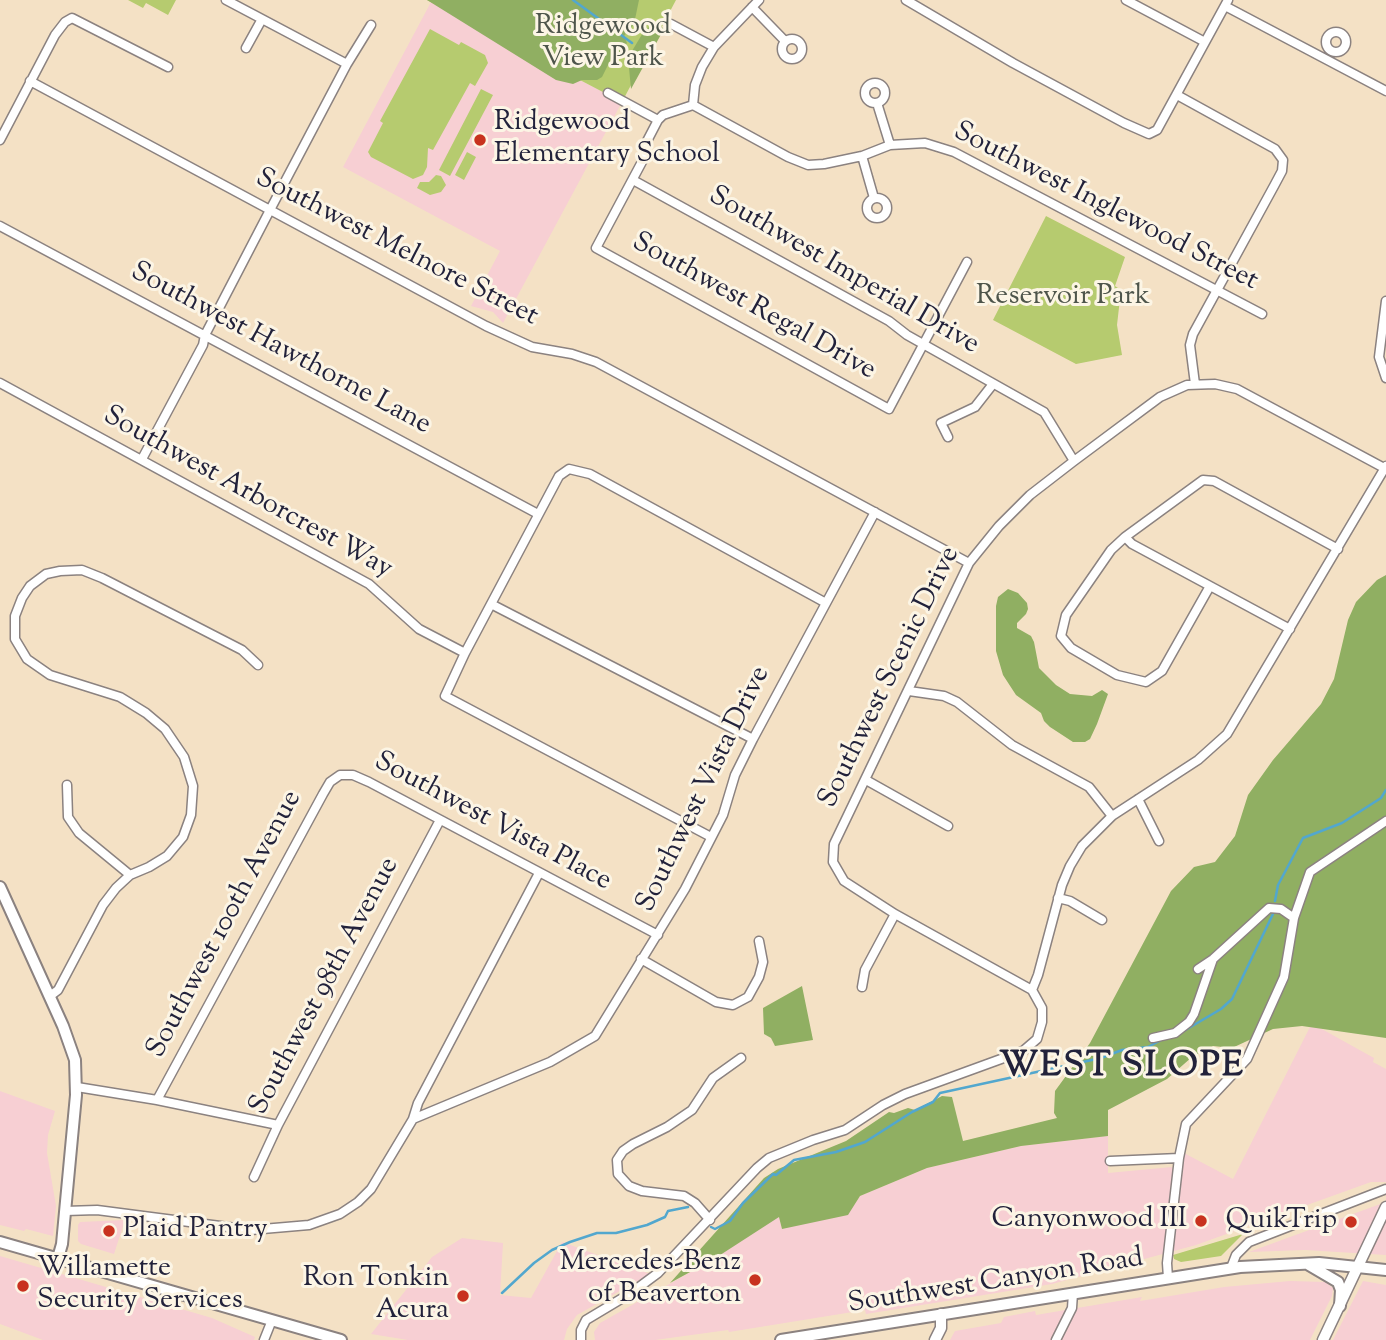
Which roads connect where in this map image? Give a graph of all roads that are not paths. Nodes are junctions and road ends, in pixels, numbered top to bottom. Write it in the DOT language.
graph roads {
  1 [pos="226,0"];
  2 [pos="759,0"];
  3 [pos="906,0"];
  4 [pos="1126,0"];
  5 [pos="1226,3"];
  6 [pos="752,8"];
  7 [pos="262,19"];
  8 [pos="671,24"];
  9 [pos="371,25"];
  10 [pos="785,41"];
  11 [pos="1205,42"];
  12 [pos="715,47"];
  13 [pos="246,48"];
  14 [pos="1332,51"];
  15 [pos="1327,59"];
  16 [pos="347,64"];
  17 [pos="169,67"];
  18 [pos="30,81"];
  19 [pos="1386,91"];
  20 [pos="608,93"];
  21 [pos="1177,95"];
  22 [pos="877,103"];
  23 [pos="694,104"];
  24 [pos="658,120"];
  25 [pos="0,140"];
  26 [pos="890,145"];
  27 [pos="862,156"];
  28 [pos="633,180"];
  29 [pos="874,198"];
  30 [pos="270,210"];
  31 [pos="0,226"];
  32 [pos="967,262"];
  33 [pos="1216,290"];
  34 [pos="1386,301"];
  35 [pos="1262,314"];
  36 [pos="205,335"];
  37 [pos="924,345"];
  38 [pos="1386,378"];
  39 [pos="0,383"];
  40 [pos="993,384"];
  41 [pos="1195,384"];
  42 [pos="948,437"];
  43 [pos="142,459"];
  44 [pos="1074,461"];
  45 [pos="1386,467"];
  46 [pos="875,512"];
  47 [pos="538,514"];
  48 [pos="1125,537"];
  49 [pos="1338,549"];
  50 [pos="969,563"];
  51 [pos="1210,586"];
  52 [pos="826,603"];
  53 [pos="491,604"];
  54 [pos="1290,629"];
  55 [pos="466,653"];
  56 [pos="258,665"];
  57 [pos="909,691"];
  58 [pos="753,739"];
  59 [pos="340,775"];
  60 [pos="866,780"];
  61 [pos="67,785"];
  62 [pos="1138,799"];
  63 [pos="1112,816"];
  64 [pos="440,820"];
  65 [pos="1386,821"];
  66 [pos="948,826"];
  67 [pos="711,837"];
  68 [pos="1159,841"];
  69 [pos="539,873"];
  70 [pos="130,875"];
  71 [pos="0,887"];
  72 [pos="1058,898"];
  73 [pos="895,914"];
  74 [pos="1294,918"];
  75 [pos="1102,920"];
  76 [pos="658,935"];
  77 [pos="758,941"];
  78 [pos="640,959"];
  79 [pos="1213,959"];
  80 [pos="1198,969"];
  81 [pos="862,986"];
  82 [pos="1032,990"];
  83 [pos="50,996"];
  84 [pos="1153,1038"];
  85 [pos="741,1058"];
  86 [pos="77,1087"];
  87 [pos="157,1100"];
  88 [pos="413,1119"];
  89 [pos="278,1125"];
  90 [pos="1179,1158"];
  91 [pos="1110,1161"];
  92 [pos="254,1177"];
  93 [pos="1386,1189"];
  94 [pos="1386,1207"];
  95 [pos="65,1211"];
  96 [pos="709,1220"];
  97 [pos="0,1242"];
  98 [pos="58,1258"];
  99 [pos="1307,1263"];
  100 [pos="1357,1266"];
  101 [pos="1231,1268"];
  102 [pos="1386,1270"];
  103 [pos="1168,1278"];
  104 [pos="1073,1293"];
  105 [pos="1340,1306"];
  106 [pos="941,1314"];
  107 [pos="272,1320"];
  108 [pos="264,1340"];
  109 [pos="341,1340"];
  110 [pos="580,1340"];
  111 [pos="781,1340"];
  112 [pos="935,1340"];
  113 [pos="1056,1340"];
  114 [pos="1323,1340"];
  1 -- 7 [label="street"];
  2 -- 6 [label="street"];
  3 -- 21 [label="street"];
  4 -- 11 [label="street"];
  5 -- 11 [label="street"];
  5 -- 15 [label="street"];
  6 -- 10 [label="street"];
  6 -- 12 [label="street"];
  7 -- 13 [label="street"];
  7 -- 16 [label="street"];
  8 -- 12 [label="street"];
  9 -- 16 [label="street"];
  11 -- 21 [label="street"];
  12 -- 23 [label="street"];
  14 -- 15 [label="street"];
  15 -- 19 [label="street"];
  16 -- 30 [label="street"];
  17 -- 18 [label="street"];
  18 -- 25 [label="street"];
  18 -- 30 [label="street, Southwest Melnore Street"];
  20 -- 24 [label="street"];
  21 -- 33 [label="street"];
  22 -- 26 [label="street"];
  23 -- 24 [label="street"];
  23 -- 27 [label="street, Southwest Inglewood Street"];
  24 -- 28 [label="street"];
  26 -- 27 [label="street, Southwest Inglewood Street"];
  26 -- 33 [label="street, Southwest Inglewood Street"];
  27 -- 29 [label="street"];
  28 -- 37 [label="street, Southwest Imperial Drive"];
  28 -- 37 [label="street, Southwest Regal Drive"];
  30 -- 36 [label="street"];
  30 -- 46 [label="street, Southwest Melnore Street"];
  31 -- 36 [label="street, Southwest Hawthorne Lane"];
  32 -- 37 [label="street"];
  33 -- 35 [label="street, Southwest Inglewood Street"];
  33 -- 41 [label="street"];
  34 -- 38 [label="street"];
  36 -- 43 [label="street"];
  36 -- 47 [label="street, Southwest Hawthorne Lane"];
  37 -- 40 [label="street, Southwest Imperial Drive"];
  39 -- 43 [label="street, Southwest Arborcrest Way"];
  40 -- 42 [label="street, Southwest Imperial Drive"];
  40 -- 44 [label="street, Southwest Imperial Drive"];
  41 -- 44 [label="street, Southwest Scenic Drive"];
  41 -- 45 [label="street, Southwest Scenic Drive"];
  43 -- 55 [label="street, Southwest Arborcrest Way"];
  44 -- 50 [label="street, Southwest Scenic Drive"];
  45 -- 49 [label="street"];
  46 -- 50 [label="street, Southwest Melnore Street"];
  46 -- 52 [label="street, Southwest Vista Drive"];
  47 -- 52 [label="street"];
  47 -- 53 [label="street"];
  48 -- 49 [label="street"];
  48 -- 51 [label="street"];
  48 -- 51 [label="street"];
  49 -- 54 [label="street"];
  50 -- 57 [label="street, Southwest Scenic Drive"];
  51 -- 54 [label="street"];
  52 -- 58 [label="street, Southwest Vista Drive"];
  53 -- 55 [label="street"];
  53 -- 58 [label="street"];
  54 -- 62 [label="street"];
  55 -- 67 [label="street"];
  56 -- 70 [label="street"];
  57 -- 60 [label="street, Southwest Scenic Drive"];
  57 -- 63 [label="street"];
  58 -- 67 [label="street, Southwest Vista Drive"];
  59 -- 64 [label="street, Southwest Vista Place"];
  59 -- 87 [label="street, Southwest 100th Avenue"];
  60 -- 66 [label="street"];
  60 -- 73 [label="street, Southwest Scenic Drive"];
  61 -- 70 [label="street"];
  62 -- 63 [label="street"];
  62 -- 68 [label="street"];
  63 -- 72 [label="street"];
  64 -- 69 [label="street, Southwest Vista Place"];
  64 -- 89 [label="street, Southwest 98th Avenue"];
  65 -- 74 [label="street"];
  67 -- 76 [label="street, Southwest Vista Drive"];
  69 -- 76 [label="street, Southwest Vista Place"];
  69 -- 88 [label="street"];
  70 -- 83 [label="street"];
  71 -- 83 [label="main road"];
  72 -- 75 [label="street"];
  72 -- 82 [label="street"];
  73 -- 81 [label="street"];
  73 -- 82 [label="street, Southwest Scenic Drive"];
  74 -- 79 [label="street"];
  74 -- 90 [label="street"];
  76 -- 78 [label="street, Southwest Vista Drive"];
  77 -- 78 [label="street"];
  78 -- 88 [label="street, Southwest Vista Drive"];
  79 -- 80 [label="street"];
  79 -- 84 [label="street"];
  82 -- 96 [label="street"];
  83 -- 86 [label="main road"];
  85 -- 96 [label="street"];
  86 -- 87 [label="street"];
  86 -- 95 [label="main road"];
  87 -- 89 [label="street"];
  88 -- 95 [label="street"];
  89 -- 92 [label="street, Southwest 98th Avenue"];
  90 -- 91 [label="street"];
  90 -- 103 [label="street"];
  93 -- 101 [label="street"];
  94 -- 100 [label="street"];
  95 -- 98 [label="main road"];
  96 -- 110 [label="street"];
  97 -- 98 [label="main road"];
  98 -- 107 [label="main road"];
  99 -- 100 [label="main road, Southwest Canyon Road"];
  99 -- 101 [label="main road, Southwest Canyon Road"];
  99 -- 105 [label="main road"];
  100 -- 102 [label="main road, Southwest Canyon Road"];
  100 -- 105 [label="street"];
  101 -- 103 [label="main road, Southwest Canyon Road"];
  103 -- 104 [label="main road, Southwest Canyon Road"];
  104 -- 106 [label="main road, Southwest Canyon Road"];
  104 -- 113 [label="street"];
  105 -- 114 [label="street"];
  106 -- 111 [label="main road, Southwest Canyon Road"];
  106 -- 112 [label="street"];
  107 -- 108 [label="street"];
  107 -- 109 [label="main road"];
}
